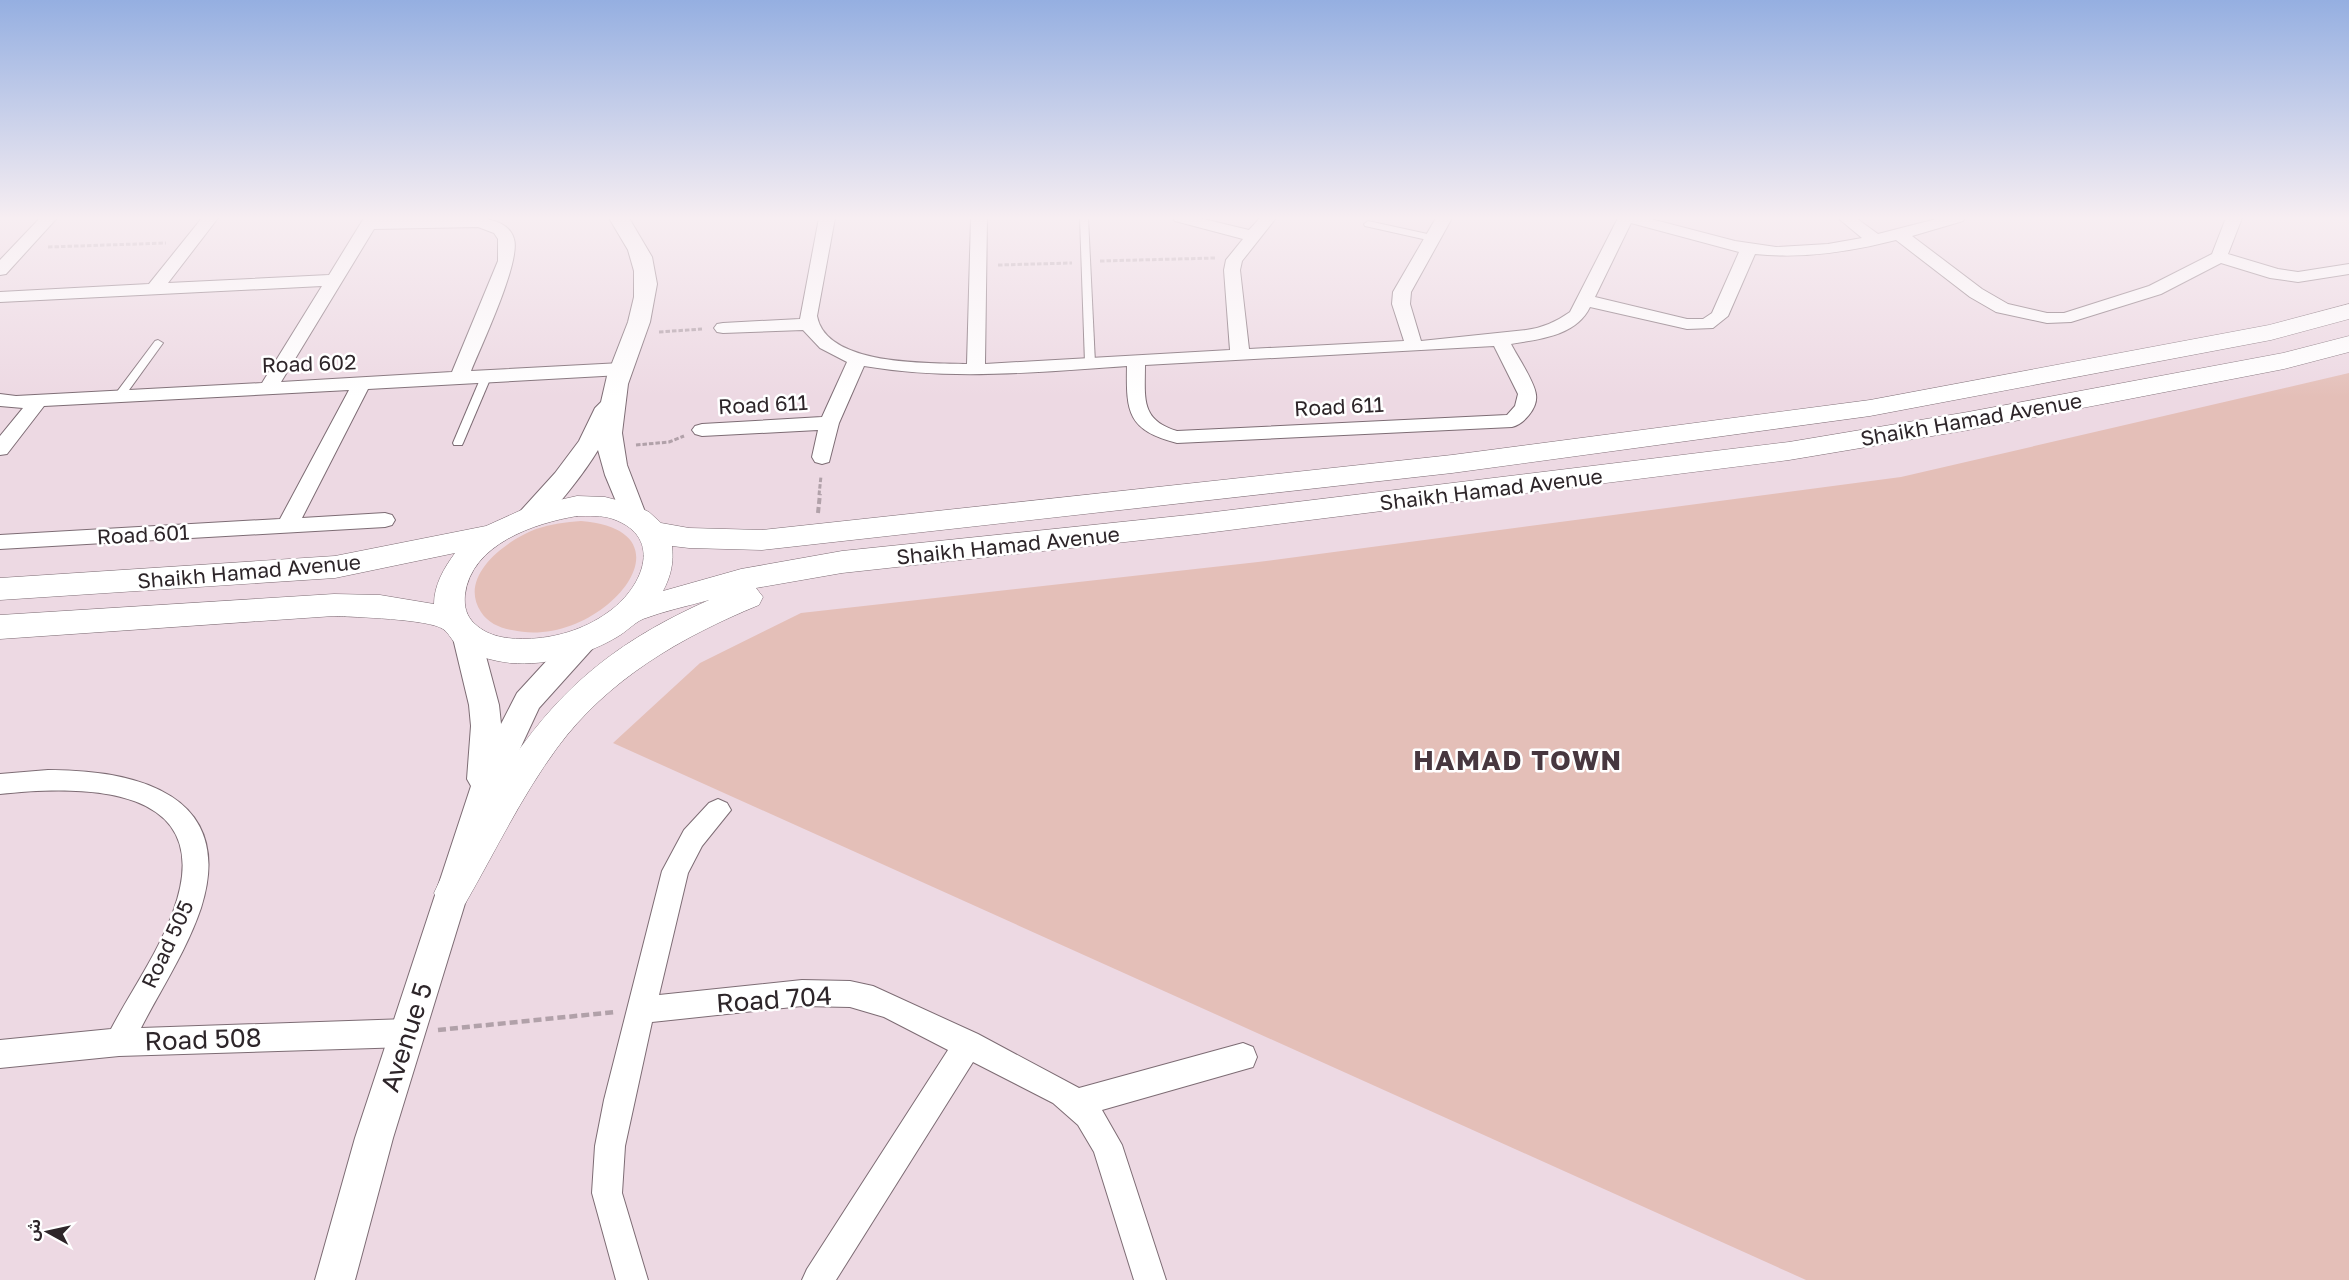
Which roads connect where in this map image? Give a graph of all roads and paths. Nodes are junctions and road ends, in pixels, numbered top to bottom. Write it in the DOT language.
graph roads {
  1 [pos="163,278"];
  2 [pos="499,278"];
  3 [pos="645,278"];
  4 [pos="816,278"];
  5 [pos="978,278"];
  6 [pos="1087,278"];
  7 [pos="1233,278"];
  8 [pos="1410,278"];
  9 [pos="1596,278"];
  10 [pos="1736,278"];
  11 [pos="1956,278"];
  12 [pos="2179,278"];
  13 [pos="332,280"];
  14 [pos="155,288"];
  15 [pos="0,297"];
  16 [pos="1584,300"];
  17 [pos="2349,311"];
  18 [pos="808,324"];
  19 [pos="723,328"];
  20 [pos="637,333"];
  21 [pos="1500,340"];
  22 [pos="158,343"];
  23 [pos="2349,344"];
  24 [pos="1414,346"];
  25 [pos="1240,355"];
  26 [pos="858,359"];
  27 [pos="1136,360"];
  28 [pos="1090,363"];
  29 [pos="976,369"];
  30 [pos="619,376"];
  31 [pos="486,377"];
  32 [pos="459,378"];
  33 [pos="362,383"];
  34 [pos="269,386"];
  35 [pos="120,396"];
  36 [pos="0,400"];
  37 [pos="39,400"];
  38 [pos="829,423"];
  39 [pos="702,430"];
  40 [pos="458,442"];
  41 [pos="612,447"];
  42 [pos="0,449"];
  43 [pos="822,457"];
  44 [pos="528,517"];
  45 [pos="385,520"];
  46 [pos="643,524"];
  47 [pos="287,526"];
  48 [pos="495,534"];
  49 [pos="817,535"];
  50 [pos="0,542"];
  51 [pos="842,562"];
  52 [pos="0,589"];
  53 [pos="630,612"];
  54 [pos="0,627"];
  55 [pos="460,627"];
  56 [pos="582,640"];
  57 [pos="0,784"];
  58 [pos="482,796"];
  59 [pos="718,810"];
  60 [pos="452,892"];
  61 [pos="642,1010"];
  62 [pos="407,1033"];
  63 [pos="119,1042"];
  64 [pos="968,1044"];
  65 [pos="0,1054"];
  66 [pos="1243,1057"];
  67 [pos="1076,1102"];
  68 [pos="335,1280"];
  69 [pos="632,1280"];
  70 [pos="818,1280"];
  71 [pos="1150,1280"];
  1 -- 14 [label="street"];
  2 -- 32 [label="street"];
  3 -- 20 [label="street"];
  4 -- 18 [label="street"];
  5 -- 29 [label="street"];
  6 -- 28 [label="lane"];
  7 -- 25 [label="street"];
  8 -- 24 [label="street"];
  9 -- 16 [label="street"];
  10 -- 16 [label="street"];
  11 -- 12 [label="street"];
  13 -- 14 [label="street"];
  13 -- 34 [label="street"];
  14 -- 15 [label="street"];
  16 -- 21 [label="street"];
  17 -- 49 [label="main road, Shaikh Hamad Avenue"];
  18 -- 19 [label="street"];
  18 -- 26 [label="street"];
  19 -- 20 [label="path"];
  20 -- 30 [label="street"];
  21 -- 24 [label="street"];
  21 -- 27 [label="street, Road 611"];
  22 -- 35 [label="lane"];
  23 -- 51 [label="main road, Shaikh Hamad Avenue"];
  24 -- 25 [label="street"];
  25 -- 27 [label="street"];
  26 -- 29 [label="street"];
  26 -- 38 [label="street, Road 611"];
  27 -- 28 [label="street"];
  28 -- 29 [label="street"];
  30 -- 31 [label="street, Road 602"];
  30 -- 41 [label="street"];
  30 -- 44 [label="street"];
  31 -- 32 [label="street, Road 602"];
  31 -- 40 [label="lane"];
  32 -- 33 [label="street, Road 602"];
  33 -- 34 [label="street, Road 602"];
  33 -- 47 [label="street"];
  34 -- 35 [label="street, Road 602"];
  35 -- 37 [label="street, Road 602"];
  36 -- 37 [label="street, Road 602"];
  37 -- 42 [label="street"];
  38 -- 39 [label="street, Road 611"];
  38 -- 43 [label="street"];
  39 -- 41 [label="path"];
  41 -- 46 [label="street"];
  43 -- 49 [label="path"];
  44 -- 46 [label="main road"];
  44 -- 48 [label="main road"];
  45 -- 47 [label="street, Road 601"];
  46 -- 49 [label="main road, Shaikh Hamad Avenue"];
  46 -- 53 [label="main road"];
  47 -- 50 [label="street, Road 601"];
  48 -- 52 [label="main road, Shaikh Hamad Avenue"];
  48 -- 55 [label="main road"];
  51 -- 53 [label="main road, Shaikh Hamad Avenue"];
  51 -- 60 [label="main road"];
  53 -- 56 [label="main road"];
  54 -- 55 [label="main road, Shaikh Hamad Avenue"];
  55 -- 56 [label="main road"];
  55 -- 58 [label="street, Avenue 5"];
  56 -- 58 [label="street, Avenue 5"];
  57 -- 63 [label="street, Road 505"];
  58 -- 60 [label="street, Avenue 5"];
  59 -- 61 [label="street"];
  60 -- 62 [label="street, Avenue 5"];
  61 -- 62 [label="path"];
  61 -- 64 [label="street, Road 704"];
  61 -- 69 [label="street"];
  62 -- 63 [label="street, Road 508"];
  62 -- 68 [label="street, Avenue 5"];
  63 -- 65 [label="street, Road 508"];
  64 -- 67 [label="street, Road 704"];
  64 -- 70 [label="street"];
  66 -- 67 [label="street"];
  67 -- 71 [label="street, Road 704"];
}
